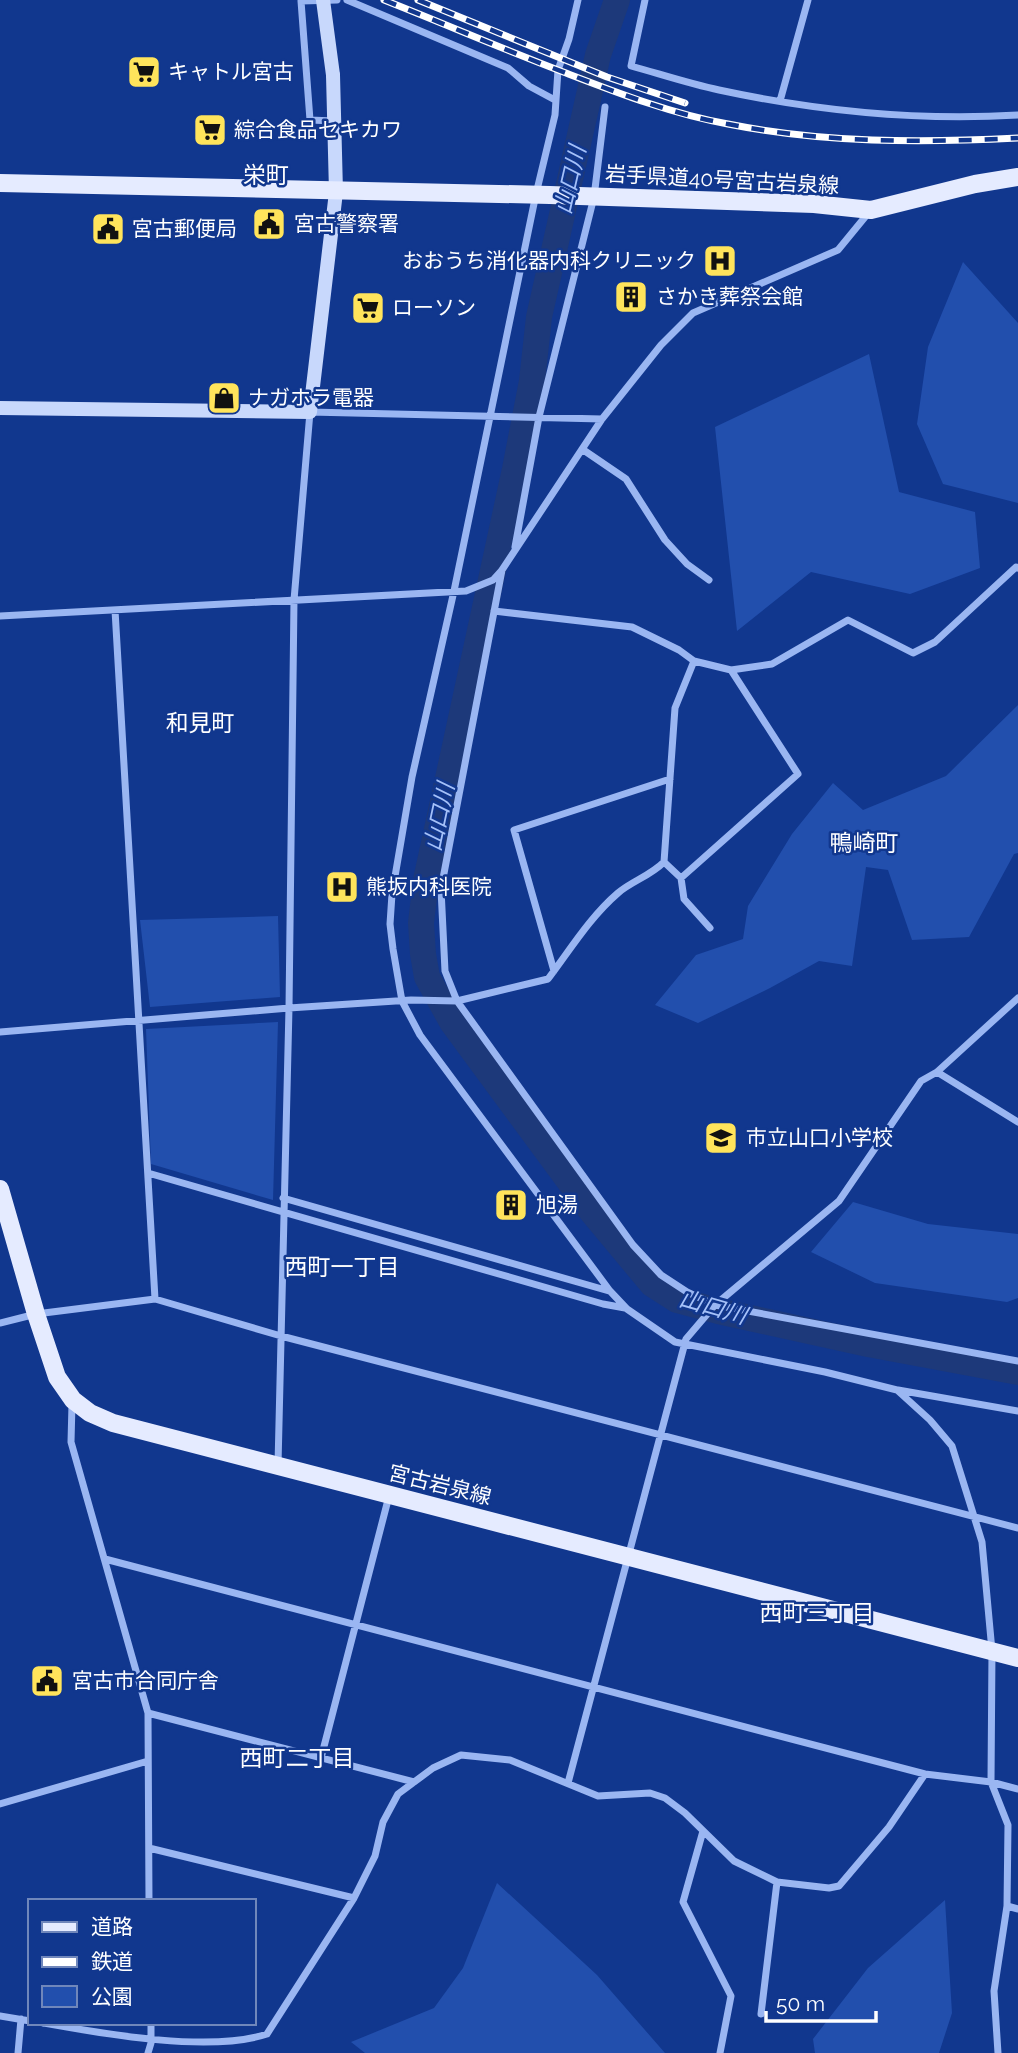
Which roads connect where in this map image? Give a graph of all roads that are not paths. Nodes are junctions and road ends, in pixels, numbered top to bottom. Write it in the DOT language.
graph roads {
  1 [pos="323,0"];
  2 [pos="337,0"];
  3 [pos="347,0"];
  4 [pos="578,0"];
  5 [pos="645,0"];
  6 [pos="808,0"];
  7 [pos="555,100"];
  8 [pos="780,101"];
  9 [pos="605,107"];
  10 [pos="1018,115"];
  11 [pos="335,121"];
  12 [pos="1018,177"];
  13 [pos="0,183"];
  14 [pos="336,192"];
  15 [pos="543,194"];
  16 [pos="589,197"];
  17 [pos="871,210"];
  18 [pos="0,408"];
  19 [pos="310,412"];
  20 [pos="490,416"];
  21 [pos="536,417"];
  22 [pos="602,419"];
  23 [pos="582,449"];
  24 [pos="514,551"];
  25 [pos="1018,568"];
  26 [pos="502,570"];
  27 [pos="709,580"];
  28 [pos="454,591"];
  29 [pos="294,600"];
  30 [pos="115,610"];
  31 [pos="494,611"];
  32 [pos="0,616"];
  33 [pos="694,662"];
  34 [pos="731,670"];
  35 [pos="670,779"];
  36 [pos="664,862"];
  37 [pos="681,878"];
  38 [pos="710,928"];
  39 [pos="554,971"];
  40 [pos="1018,998"];
  41 [pos="402,1001"];
  42 [pos="457,1001"];
  43 [pos="289,1008"];
  44 [pos="139,1021"];
  45 [pos="0,1032"];
  46 [pos="937,1072"];
  47 [pos="1018,1122"];
  48 [pos="148,1173"];
  49 [pos="0,1189"];
  50 [pos="283,1198"];
  51 [pos="283,1213"];
  52 [pos="610,1291"];
  53 [pos="155,1299"];
  54 [pos="715,1305"];
  55 [pos="627,1309"];
  56 [pos="36,1314"];
  57 [pos="0,1323"];
  58 [pos="281,1336"];
  59 [pos="685,1341"];
  60 [pos="1018,1361"];
  61 [pos="897,1390"];
  62 [pos="73,1400"];
  63 [pos="1018,1411"];
  64 [pos="660,1435"];
  65 [pos="278,1467"];
  66 [pos="389,1496"];
  67 [pos="975,1517"];
  68 [pos="1018,1528"];
  69 [pos="628,1558"];
  70 [pos="105,1559"];
  71 [pos="355,1625"];
  72 [pos="992,1651"];
  73 [pos="1018,1658"];
  74 [pos="594,1687"];
  75 [pos="148,1713"];
  76 [pos="321,1758"];
  77 [pos="148,1761"];
  78 [pos="925,1773"];
  79 [pos="414,1782"];
  80 [pos="991,1782"];
  81 [pos="568,1783"];
  82 [pos="1018,1789"];
  83 [pos="0,1804"];
  84 [pos="703,1832"];
  85 [pos="149,1849"];
  86 [pos="777,1882"];
  87 [pos="354,1898"];
  88 [pos="149,1899"];
  89 [pos="1007,1906"];
  90 [pos="1018,1909"];
  91 [pos="761,2014"];
  92 [pos="0,2015"];
  93 [pos="25,2020"];
  94 [pos="54,2025"];
  95 [pos="151,2025"];
  96 [pos="151,2043"];
  97 [pos="18,2053"];
  98 [pos="148,2053"];
  99 [pos="720,2053"];
  100 [pos="998,2053"];
  1 -- 11 [label="street, bridge"];
  2 -- 11 [label="street"];
  3 -- 7 [label="street"];
  4 -- 7 [label="street"];
  5 -- 8 [label="street"];
  6 -- 8 [label="street"];
  7 -- 15 [label="street"];
  8 -- 10 [label="street"];
  9 -- 16 [label="street"];
  11 -- 14 [label="street"];
  12 -- 17 [label="main road, 岩手県道40号宮古岩泉線"];
  13 -- 14 [label="main road, 岩手県道40号宮古岩泉線"];
  14 -- 15 [label="main road, 岩手県道40号宮古岩泉線"];
  14 -- 19 [label="street"];
  15 -- 16 [label="main road, 岩手県道40号宮古岩泉線"];
  15 -- 20 [label="street"];
  16 -- 17 [label="main road, 岩手県道40号宮古岩泉線"];
  16 -- 21 [label="street"];
  17 -- 22 [label="street"];
  18 -- 19 [label="street"];
  19 -- 20 [label="street"];
  19 -- 29 [label="street"];
  20 -- 21 [label="street"];
  20 -- 28 [label="street"];
  21 -- 22 [label="street"];
  21 -- 24 [label="street"];
  22 -- 23 [label="street"];
  23 -- 24 [label="street"];
  23 -- 27 [label="street"];
  24 -- 26 [label="street"];
  25 -- 34 [label="street"];
  26 -- 28 [label="street"];
  26 -- 31 [label="street"];
  28 -- 29 [label="street"];
  28 -- 41 [label="street"];
  29 -- 30 [label="street"];
  29 -- 43 [label="street"];
  30 -- 32 [label="street"];
  30 -- 44 [label="street"];
  31 -- 33 [label="street"];
  31 -- 42 [label="street"];
  33 -- 34 [label="street"];
  33 -- 35 [label="street"];
  34 -- 37 [label="street"];
  35 -- 36 [label="street"];
  35 -- 39 [label="street"];
  36 -- 37 [label="street"];
  36 -- 39 [label="street"];
  37 -- 38 [label="street"];
  39 -- 42 [label="street"];
  40 -- 46 [label="street"];
  41 -- 42 [label="street"];
  41 -- 43 [label="street"];
  41 -- 52 [label="street"];
  42 -- 54 [label="street"];
  43 -- 44 [label="street"];
  43 -- 50 [label="street"];
  44 -- 45 [label="street"];
  44 -- 48 [label="street"];
  46 -- 47 [label="street"];
  46 -- 54 [label="street"];
  48 -- 51 [label="street"];
  48 -- 53 [label="street"];
  49 -- 56 [label="main road, 宮古岩泉線"];
  50 -- 51 [label="street"];
  50 -- 52 [label="street"];
  51 -- 55 [label="street"];
  51 -- 58 [label="street"];
  52 -- 55 [label="street"];
  53 -- 56 [label="street"];
  53 -- 58 [label="street"];
  54 -- 59 [label="street"];
  54 -- 60 [label="street"];
  55 -- 59 [label="street"];
  56 -- 57 [label="street"];
  56 -- 62 [label="main road, 宮古岩泉線"];
  58 -- 64 [label="street"];
  58 -- 65 [label="street"];
  59 -- 61 [label="street"];
  59 -- 64 [label="street"];
  61 -- 63 [label="street"];
  61 -- 67 [label="street"];
  62 -- 65 [label="main road, 宮古岩泉線"];
  62 -- 70 [label="street"];
  64 -- 67 [label="street"];
  64 -- 69 [label="street"];
  65 -- 66 [label="main road, 宮古岩泉線"];
  66 -- 69 [label="main road, 宮古岩泉線"];
  66 -- 71 [label="street"];
  67 -- 68 [label="street"];
  67 -- 72 [label="street"];
  69 -- 72 [label="main road, 宮古岩泉線"];
  69 -- 74 [label="street"];
  70 -- 71 [label="street"];
  70 -- 75 [label="street"];
  71 -- 74 [label="street"];
  71 -- 76 [label="street"];
  72 -- 73 [label="main road, 宮古岩泉線"];
  72 -- 80 [label="street"];
  74 -- 78 [label="street"];
  74 -- 81 [label="street"];
  75 -- 76 [label="street"];
  75 -- 77 [label="street"];
  76 -- 79 [label="street"];
  77 -- 83 [label="street"];
  77 -- 85 [label="street"];
  78 -- 80 [label="street"];
  78 -- 86 [label="street"];
  79 -- 81 [label="street"];
  79 -- 87 [label="street"];
  80 -- 82 [label="street"];
  80 -- 89 [label="street"];
  81 -- 84 [label="street"];
  84 -- 86 [label="street"];
  84 -- 99 [label="street"];
  85 -- 87 [label="street"];
  85 -- 88 [label="street"];
  86 -- 91 [label="street"];
  87 -- 96 [label="street"];
  89 -- 90 [label="street"];
  89 -- 100 [label="street"];
  92 -- 93 [label="street"];
  93 -- 97 [label="street"];
  94 -- 96 [label="street"];
  95 -- 96 [label="street"];
  96 -- 98 [label="street"];
}
